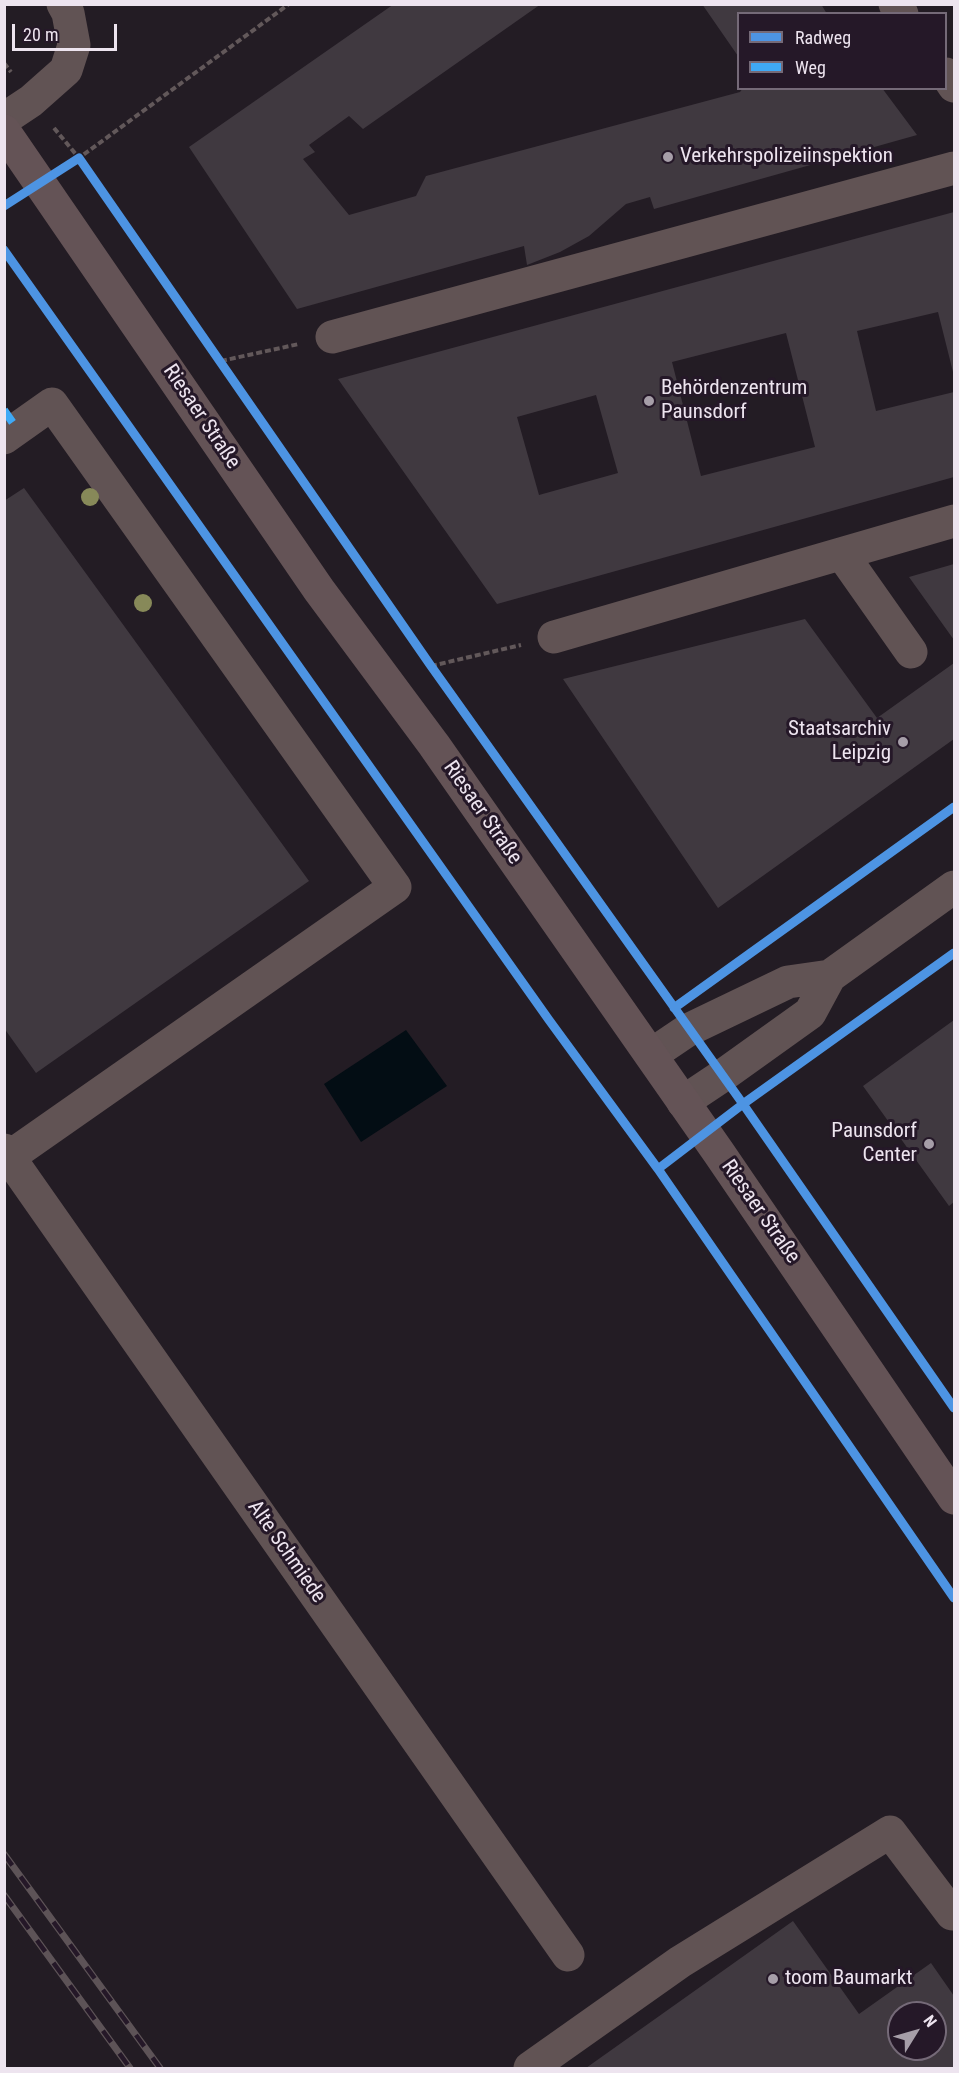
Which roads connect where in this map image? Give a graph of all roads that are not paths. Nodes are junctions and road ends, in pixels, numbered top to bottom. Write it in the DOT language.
graph roads {
  1 [pos="63,4"];
  2 [pos="4,119"];
  3 [pos="4,131"];
  4 [pos="954,168"];
  5 [pos="332,337"];
  6 [pos="4,438"];
  7 [pos="954,521"];
  8 [pos="842,554"];
  9 [pos="554,637"];
  10 [pos="911,652"];
  11 [pos="954,887"];
  12 [pos="831,976"];
  13 [pos="651,1055"];
  14 [pos="683,1102"];
  15 [pos="7,1153"];
  16 [pos="954,1498"];
  17 [pos="952,1914"];
  18 [pos="568,1954"];
  19 [pos="530,2068"];
  1 -- 2 [label="street"];
  3 -- 13 [label="main road, Riesaer Straße"];
  4 -- 5 [label="street"];
  6 -- 15 [label="street"];
  7 -- 8 [label="street"];
  8 -- 9 [label="street"];
  8 -- 10 [label="street"];
  11 -- 12 [label="street"];
  12 -- 13 [label="street"];
  12 -- 14 [label="street"];
  13 -- 14 [label="main road, Riesaer Straße"];
  14 -- 16 [label="main road, Riesaer Straße"];
  15 -- 18 [label="street, Alte Schmiede"];
  17 -- 19 [label="street"];
}
